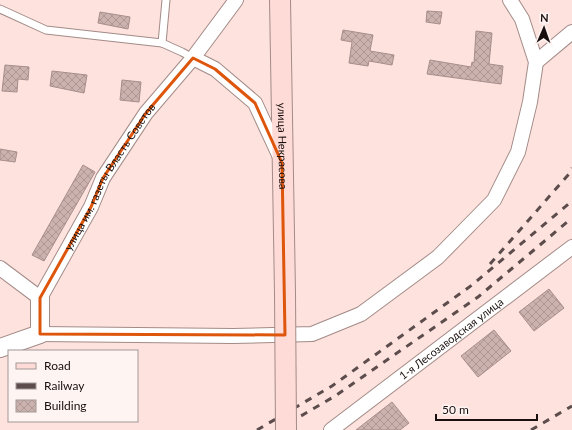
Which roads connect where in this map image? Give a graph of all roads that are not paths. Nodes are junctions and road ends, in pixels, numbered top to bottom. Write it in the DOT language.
graph roads {
  1 [pos="166,0"];
  2 [pos="236,0"];
  3 [pos="280,0"];
  4 [pos="510,0"];
  5 [pos="0,9"];
  6 [pos="572,32"];
  7 [pos="162,43"];
  8 [pos="193,58"];
  9 [pos="536,62"];
  10 [pos="282,163"];
  11 [pos="572,247"];
  12 [pos="0,268"];
  13 [pos="40,298"];
  14 [pos="40,334"];
  15 [pos="0,348"];
  16 [pos="286,430"];
  17 [pos="331,430"];
  1 -- 7 [label="lane"];
  2 -- 8 [label="street, улица им. газеты Власть Советов"];
  3 -- 10 [label="main road, улица Некрасова"];
  4 -- 9 [label="street"];
  5 -- 7 [label="lane"];
  6 -- 9 [label="street"];
  7 -- 8 [label="lane"];
  8 -- 10 [label="street"];
  8 -- 13 [label="street, улица им. газеты Власть Советов"];
  9 -- 14 [label="street"];
  10 -- 16 [label="main road, улица Некрасова, bridge"];
  11 -- 17 [label="street, 1-я Лесозаводская улица"];
  12 -- 13 [label="street"];
  13 -- 14 [label="street, улица им. газеты Власть Советов"];
  14 -- 15 [label="street"];
}
